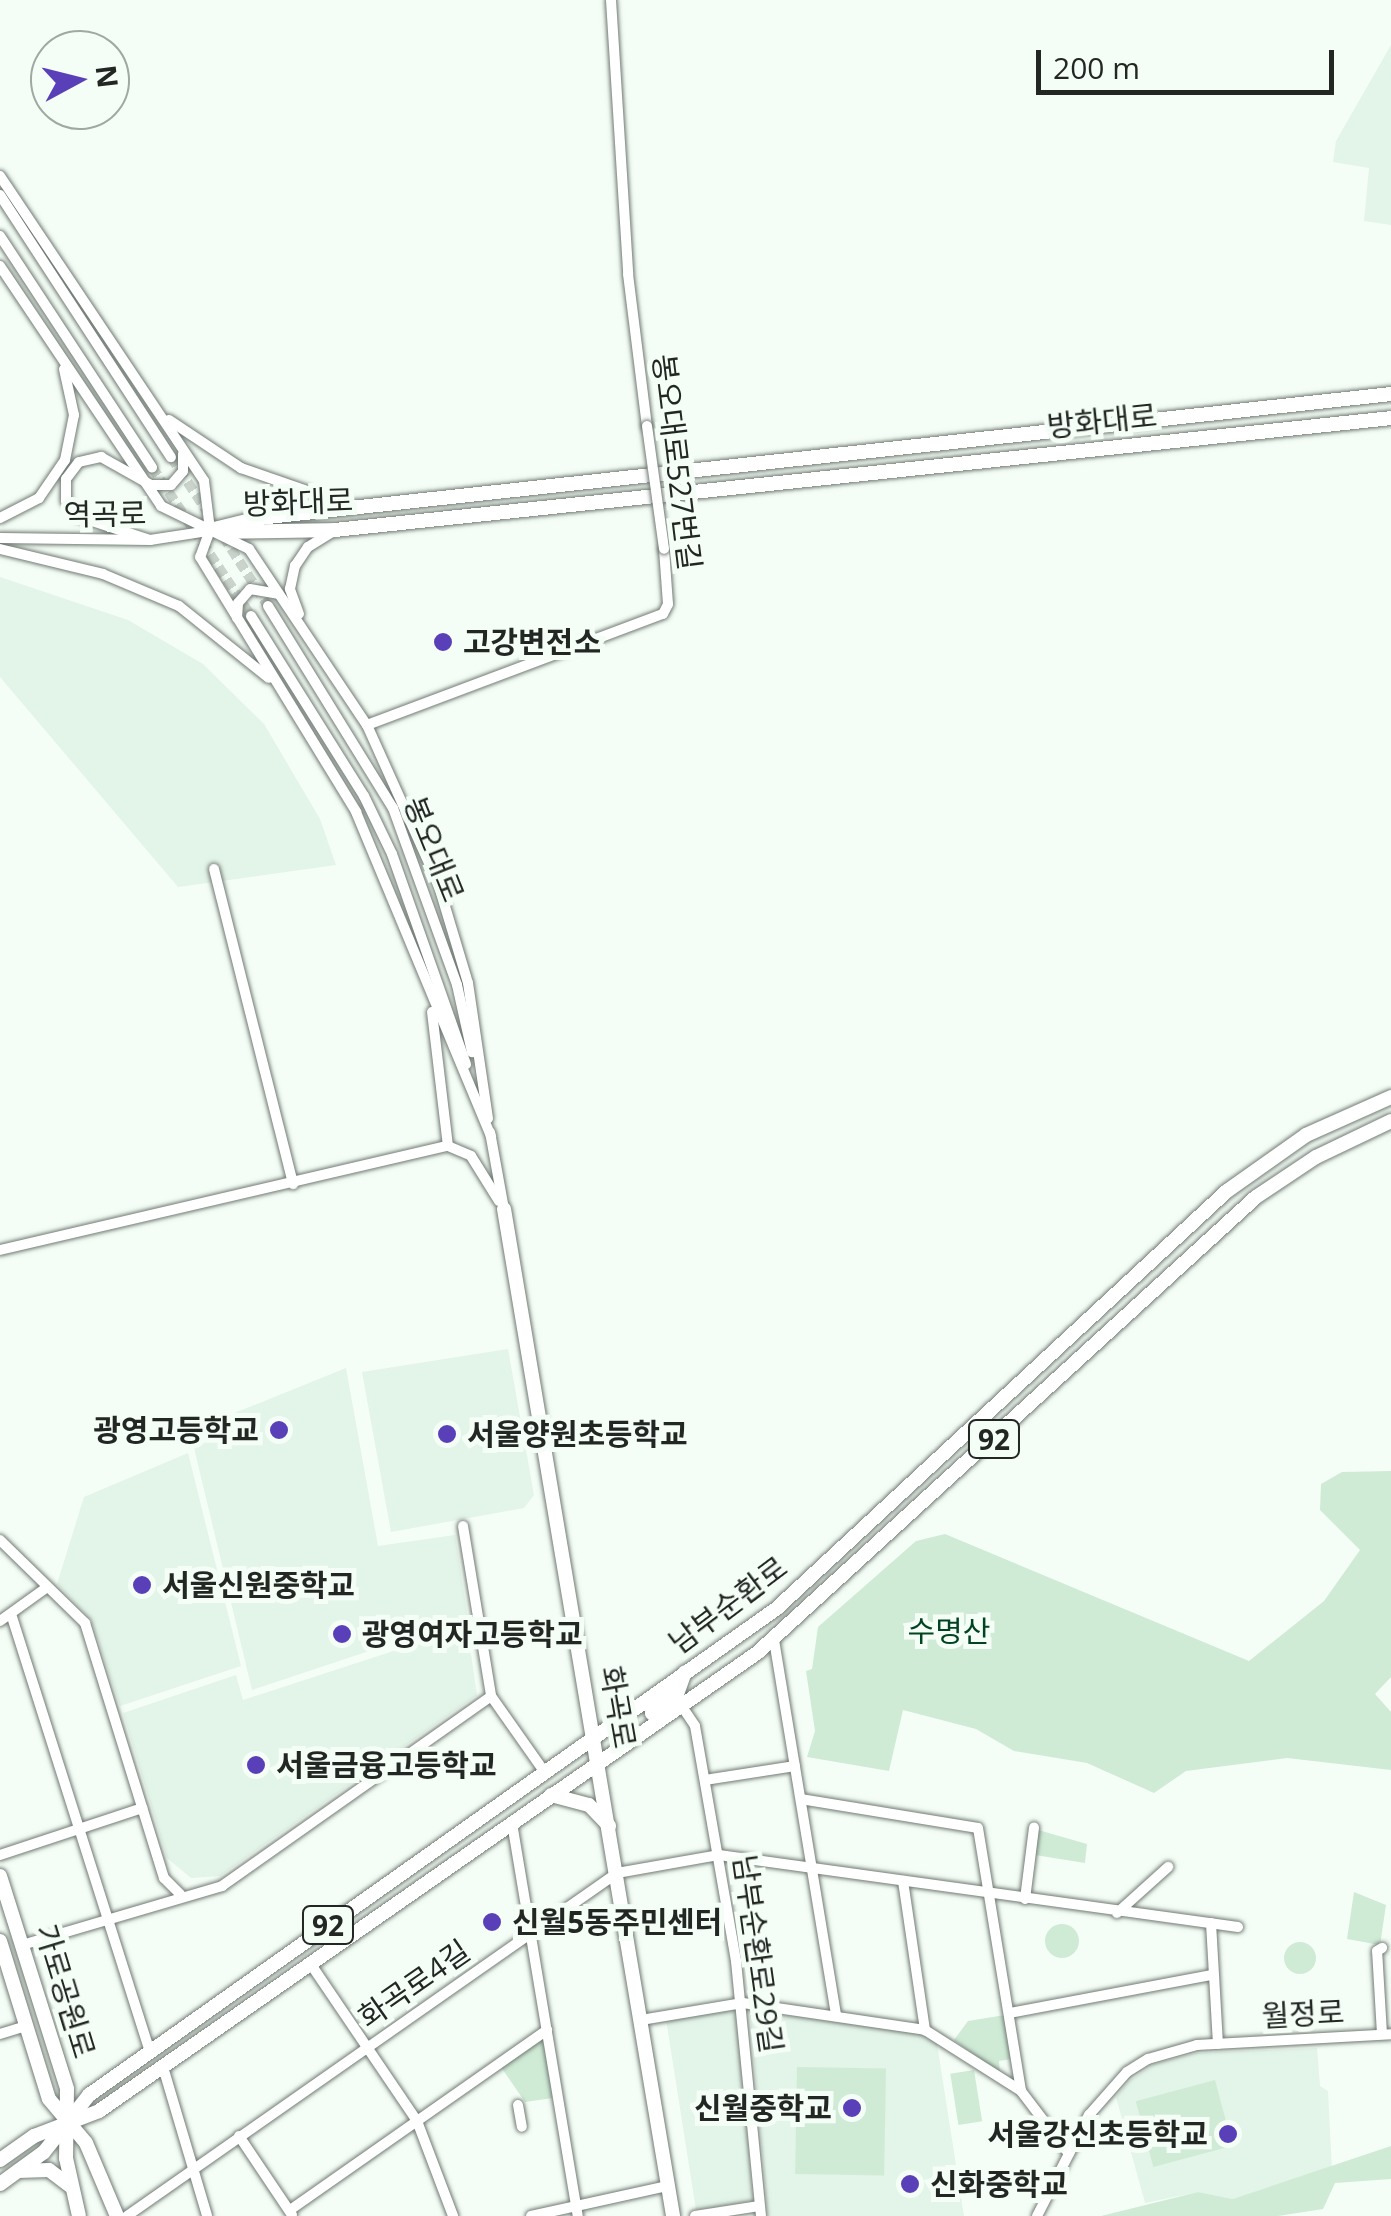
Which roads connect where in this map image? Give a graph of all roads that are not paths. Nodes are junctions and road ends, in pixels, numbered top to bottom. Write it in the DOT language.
graph roads {
  1 [pos="612,0"];
  2 [pos="0,176"];
  3 [pos="0,195"];
  4 [pos="0,236"];
  5 [pos="0,266"];
  6 [pos="61,358"];
  7 [pos="1391,394"];
  8 [pos="159,412"];
  9 [pos="1391,418"];
  10 [pos="182,448"];
  11 [pos="171,456"];
  12 [pos="152,467"];
  13 [pos="140,478"];
  14 [pos="361,508"];
  15 [pos="0,518"];
  16 [pos="210,530"];
  17 [pos="336,530"];
  18 [pos="0,538"];
  19 [pos="150,540"];
  20 [pos="0,549"];
  21 [pos="282,598"];
  22 [pos="268,606"];
  23 [pos="250,616"];
  24 [pos="238,626"];
  25 [pos="304,630"];
  26 [pos="288,696"];
  27 [pos="367,725"];
  28 [pos="214,869"];
  29 [pos="431,1001"];
  30 [pos="1391,1097"];
  31 [pos="1391,1121"];
  32 [pos="491,1136"];
  33 [pos="448,1146"];
  34 [pos="293,1184"];
  35 [pos="504,1209"];
  36 [pos="0,1250"];
  37 [pos="464,1526"];
  38 [pos="0,1540"];
  39 [pos="46,1588"];
  40 [pos="6,1619"];
  41 [pos="774,1640"];
  42 [pos="686,1672"];
  43 [pos="491,1696"];
  44 [pos="681,1705"];
  45 [pos="659,1720"];
  46 [pos="595,1736"];
  47 [pos="599,1762"];
  48 [pos="795,1766"];
  49 [pos="542,1773"];
  50 [pos="705,1780"];
  51 [pos="550,1795"];
  52 [pos="801,1799"];
  53 [pos="142,1808"];
  54 [pos="531,1809"];
  55 [pos="512,1822"];
  56 [pos="609,1826"];
  57 [pos="1034,1828"];
  58 [pos="77,1830"];
  59 [pos="0,1854"];
  60 [pos="719,1855"];
  61 [pos="1168,1867"];
  62 [pos="813,1868"];
  63 [pos="617,1872"];
  64 [pos="0,1876"];
  65 [pos="903,1882"];
  66 [pos="180,1894"];
  67 [pos="992,1894"];
  68 [pos="1024,1899"];
  69 [pos="1117,1912"];
  70 [pos="105,1918"];
  71 [pos="1211,1924"];
  72 [pos="1238,1927"];
  73 [pos="530,1933"];
  74 [pos="0,1940"];
  75 [pos="22,1945"];
  76 [pos="1382,1948"];
  77 [pos="310,1964"];
  78 [pos="1212,1975"];
  79 [pos="743,2002"];
  80 [pos="1010,2013"];
  81 [pos="836,2016"];
  82 [pos="641,2020"];
  83 [pos="27,2026"];
  84 [pos="546,2030"];
  85 [pos="926,2030"];
  86 [pos="0,2034"];
  87 [pos="1386,2034"];
  88 [pos="1218,2044"];
  89 [pos="366,2047"];
  90 [pos="150,2053"];
  91 [pos="163,2066"];
  92 [pos="1021,2092"];
  93 [pos="518,2105"];
  94 [pos="417,2121"];
  95 [pos="69,2124"];
  96 [pos="522,2127"];
  97 [pos="239,2136"];
  98 [pos="1069,2154"];
  99 [pos="0,2160"];
  100 [pos="193,2168"];
  101 [pos="18,2171"];
  102 [pos="0,2184"];
  103 [pos="668,2186"];
  104 [pos="76,2195"];
  105 [pos="575,2202"];
  106 [pos="760,2211"];
  107 [pos="291,2213"];
  108 [pos="79,2216"];
  109 [pos="117,2216"];
  110 [pos="127,2216"];
  111 [pos="208,2216"];
  112 [pos="453,2216"];
  113 [pos="531,2216"];
  114 [pos="578,2216"];
  115 [pos="673,2216"];
  116 [pos="695,2216"];
  117 [pos="1037,2216"];
  1 -- 27 [label="street, 봉오대로527번길, bridge"];
  2 -- 8 [label="street"];
  3 -- 11 [label="street"];
  4 -- 12 [label="street"];
  5 -- 6 [label="street"];
  6 -- 13 [label="street"];
  6 -- 15 [label="street"];
  7 -- 14 [label="main road, 방화대로"];
  8 -- 10 [label="street"];
  8 -- 14 [label="street"];
  9 -- 17 [label="main road, 방화대로"];
  10 -- 13 [label="street"];
  10 -- 16 [label="street"];
  13 -- 16 [label="street"];
  13 -- 19 [label="street"];
  14 -- 16 [label="main road, 방화대로"];
  16 -- 17 [label="main road, 방화대로"];
  16 -- 19 [label="street, 역곡로"];
  16 -- 21 [label="street"];
  16 -- 24 [label="street"];
  17 -- 25 [label="street"];
  18 -- 19 [label="street, 역곡로"];
  20 -- 26 [label="street"];
  21 -- 24 [label="street"];
  21 -- 25 [label="street"];
  22 -- 32 [label="street, 봉오대로"];
  23 -- 32 [label="street, 봉오대로"];
  24 -- 26 [label="street"];
  25 -- 27 [label="street"];
  26 -- 29 [label="street"];
  27 -- 32 [label="street"];
  28 -- 34 [label="street"];
  29 -- 32 [label="street"];
  29 -- 33 [label="street"];
  30 -- 42 [label="main road, 남부순환로 / 92"];
  31 -- 41 [label="main road, 남부순환로 / 92"];
  32 -- 35 [label="street, 봉오대로"];
  33 -- 34 [label="street"];
  33 -- 35 [label="street"];
  34 -- 36 [label="street"];
  35 -- 46 [label="main road, 화곡로"];
  37 -- 43 [label="street"];
  38 -- 39 [label="street"];
  39 -- 40 [label="street"];
  39 -- 53 [label="street"];
  40 -- 58 [label="street"];
  41 -- 44 [label="main road, 남부순환로 / 92"];
  41 -- 48 [label="street"];
  42 -- 45 [label="main road"];
  42 -- 46 [label="main road, 남부순환로 / 92"];
  43 -- 49 [label="street"];
  43 -- 66 [label="street"];
  44 -- 45 [label="main road, 남부순환로 / 92"];
  44 -- 50 [label="street, 남부순환로29길"];
  45 -- 47 [label="main road, 남부순환로 / 92"];
  46 -- 47 [label="main road, 화곡로"];
  46 -- 49 [label="main road, 남부순환로 / 92"];
  47 -- 51 [label="main road, 남부순환로 / 92"];
  47 -- 56 [label="main road, 화곡로"];
  48 -- 50 [label="street"];
  48 -- 52 [label="street"];
  49 -- 54 [label="main road"];
  49 -- 90 [label="main road, 남부순환로 / 92"];
  50 -- 60 [label="street, 남부순환로29길"];
  51 -- 54 [label="main road, 남부순환로 / 92"];
  51 -- 56 [label="main road"];
  52 -- 62 [label="street"];
  52 -- 67 [label="street"];
  53 -- 58 [label="street"];
  53 -- 66 [label="street"];
  54 -- 55 [label="main road, 남부순환로 / 92"];
  55 -- 73 [label="street"];
  55 -- 77 [label="main road, 남부순환로 / 92"];
  56 -- 63 [label="main road, 화곡로"];
  57 -- 68 [label="street"];
  58 -- 59 [label="street"];
  58 -- 70 [label="street"];
  60 -- 62 [label="street"];
  60 -- 63 [label="street"];
  60 -- 79 [label="street, 남부순환로29길"];
  61 -- 69 [label="street"];
  62 -- 65 [label="street"];
  62 -- 81 [label="street"];
  63 -- 73 [label="street, 화곡로4길"];
  63 -- 82 [label="main road, 화곡로"];
  64 -- 75 [label="main road, 가로공원로"];
  65 -- 67 [label="street"];
  65 -- 85 [label="street"];
  66 -- 70 [label="street"];
  67 -- 68 [label="street"];
  67 -- 80 [label="street"];
  68 -- 69 [label="street"];
  69 -- 71 [label="street"];
  70 -- 75 [label="street"];
  70 -- 90 [label="street"];
  71 -- 72 [label="street"];
  71 -- 78 [label="street"];
  73 -- 84 [label="street"];
  73 -- 89 [label="street, 화곡로4길"];
  74 -- 83 [label="main road, 가로공원로"];
  75 -- 95 [label="main road, 가로공원로"];
  76 -- 87 [label="street"];
  77 -- 89 [label="street"];
  77 -- 91 [label="main road, 남부순환로 / 92"];
  78 -- 80 [label="street"];
  78 -- 88 [label="street"];
  79 -- 81 [label="street"];
  79 -- 82 [label="street"];
  79 -- 106 [label="street, 남부순환로29길"];
  80 -- 92 [label="street"];
  81 -- 85 [label="street"];
  82 -- 103 [label="main road, 화곡로"];
  83 -- 86 [label="street"];
  83 -- 95 [label="main road, 가로공원로"];
  84 -- 94 [label="street"];
  84 -- 105 [label="street"];
  85 -- 92 [label="street"];
  87 -- 88 [label="street, 월정로"];
  88 -- 98 [label="street, 월정로"];
  89 -- 94 [label="street"];
  89 -- 97 [label="street, 화곡로4길"];
  90 -- 95 [label="main road, 남부순환로 / 92"];
  91 -- 95 [label="main road, 남부순환로 / 92"];
  91 -- 100 [label="street"];
  92 -- 98 [label="street"];
  93 -- 96 [label="street"];
  94 -- 107 [label="street"];
  94 -- 112 [label="street"];
  95 -- 99 [label="main road, 남부순환로 / 92"];
  95 -- 101 [label="main road, 남부순환로 / 92"];
  95 -- 104 [label="main road, 가로공원로"];
  95 -- 109 [label="main road, 가로공원로"];
  97 -- 100 [label="street, 화곡로4길"];
  97 -- 107 [label="street"];
  98 -- 117 [label="street, 월정로"];
  100 -- 110 [label="street, 화곡로4길"];
  100 -- 111 [label="street"];
  101 -- 102 [label="main road, 남부순환로 / 92"];
  101 -- 104 [label="main road"];
  103 -- 105 [label="street"];
  103 -- 115 [label="main road, 화곡로"];
  104 -- 108 [label="main road, 가로공원로"];
  105 -- 113 [label="street"];
  105 -- 114 [label="street"];
  106 -- 116 [label="street"];
}
